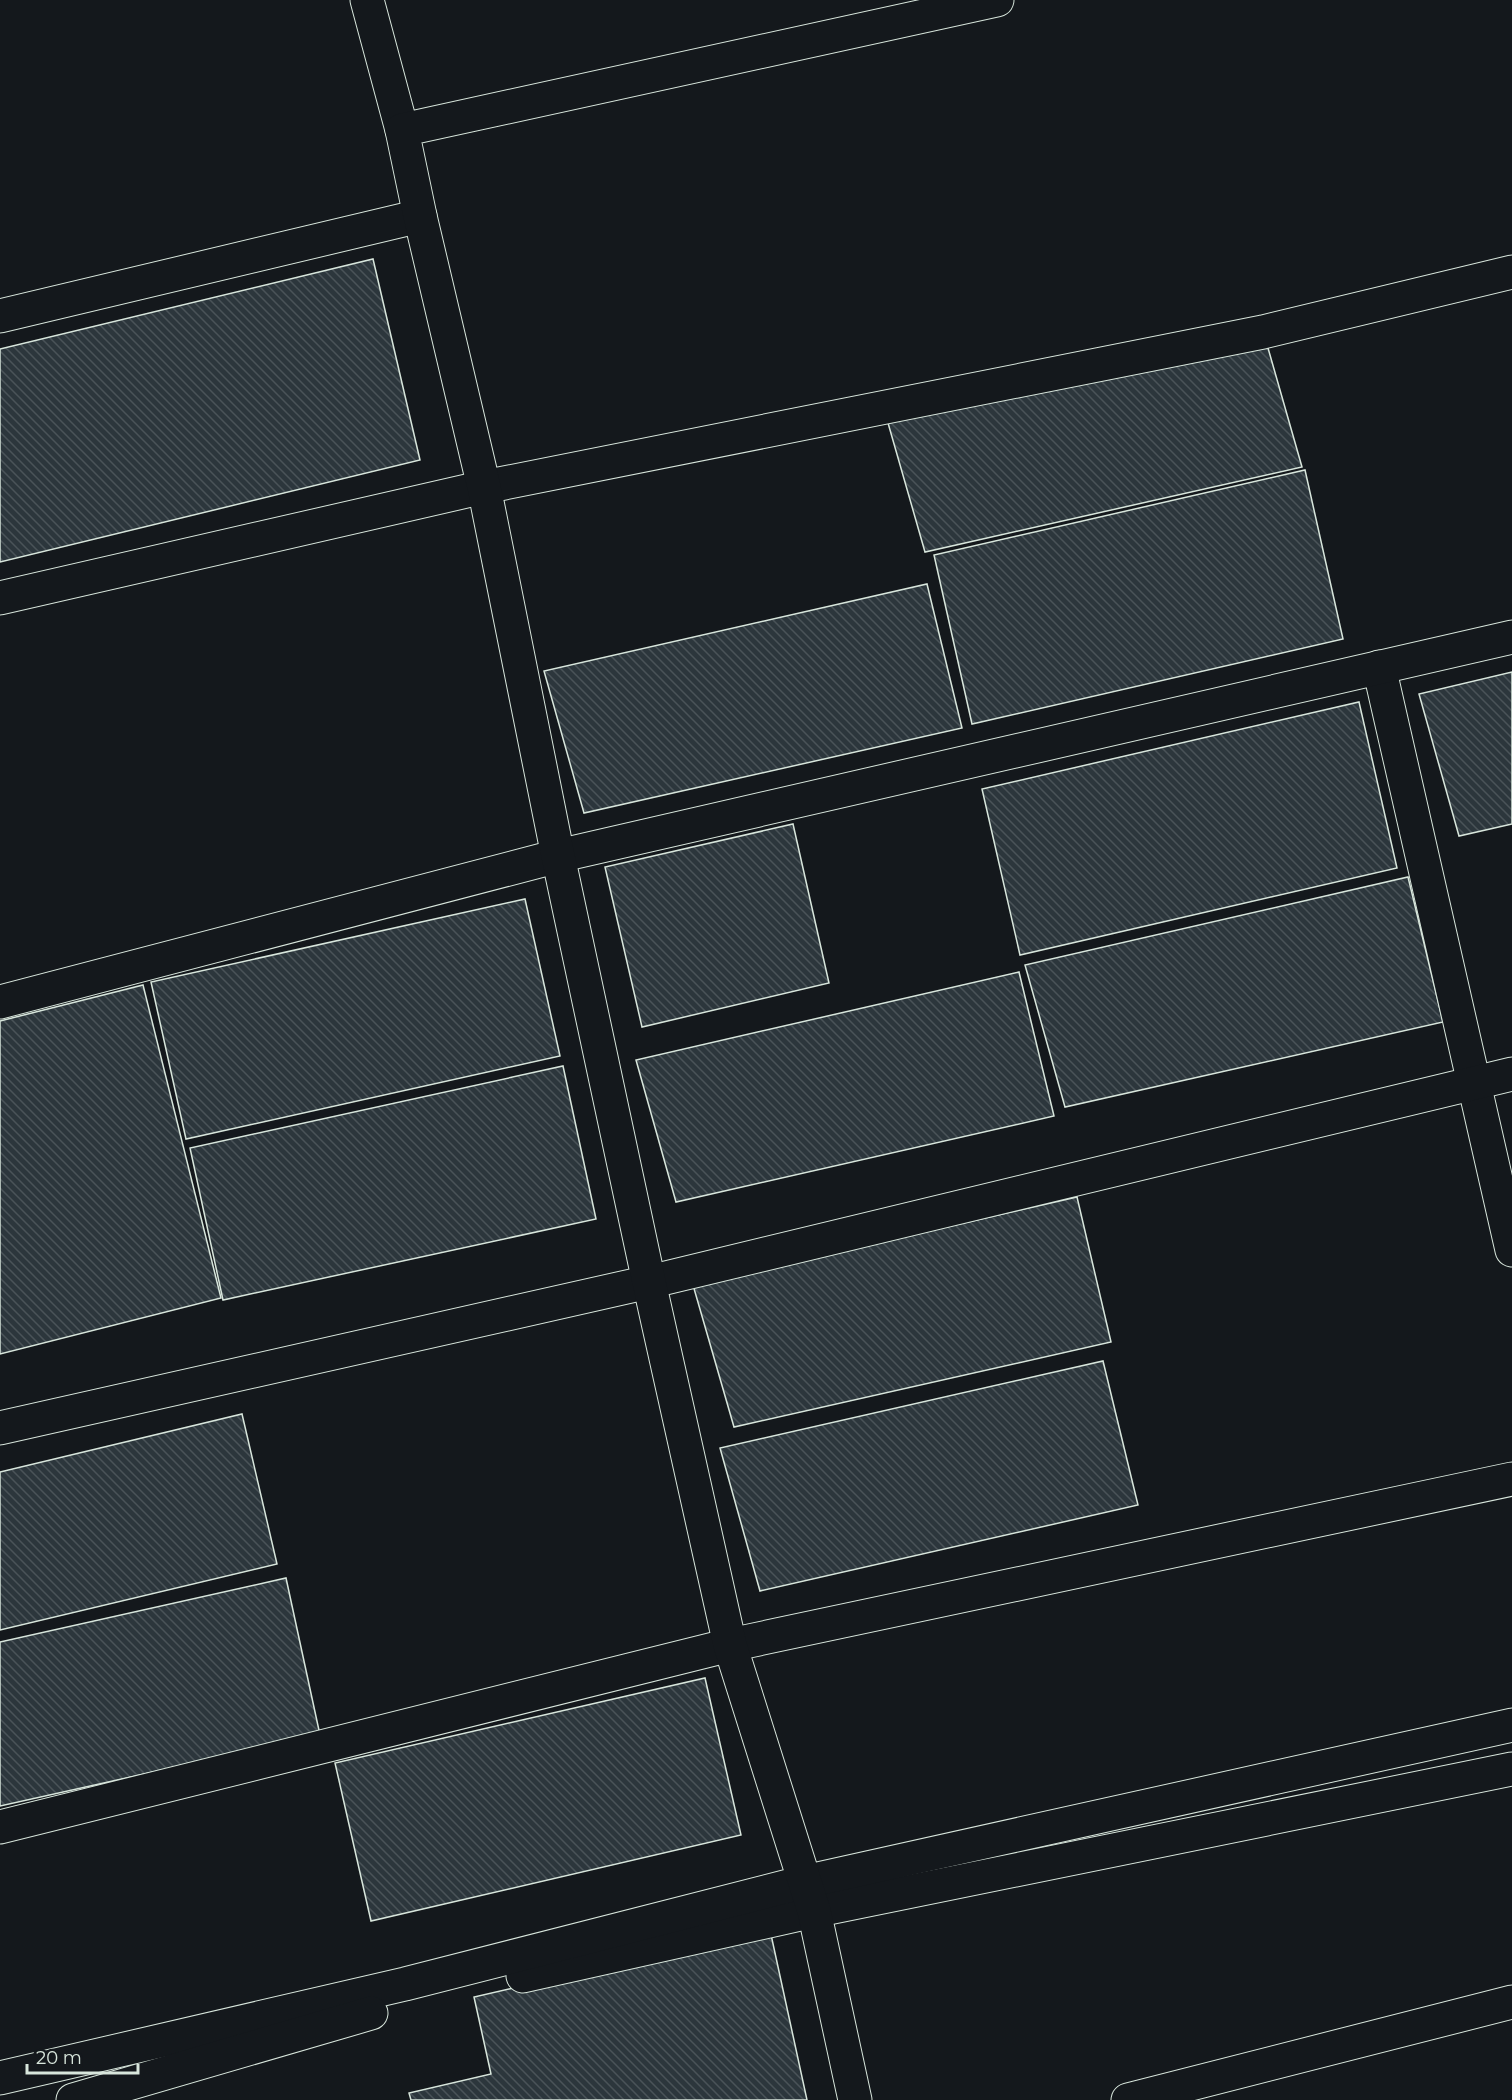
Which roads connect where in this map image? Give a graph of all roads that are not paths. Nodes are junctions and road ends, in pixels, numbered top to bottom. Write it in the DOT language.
graph roads {
  1 [pos="367,0"];
  2 [pos="997,0"];
  3 [pos="402,130"];
  4 [pos="420,216"];
  5 [pos="1512,272"];
  6 [pos="0,316"];
  7 [pos="483,487"];
  8 [pos="0,598"];
  9 [pos="1512,637"];
  10 [pos="1379,667"];
  11 [pos="558,856"];
  12 [pos="0,1002"];
  13 [pos="1512,1074"];
  14 [pos="1473,1084"];
  15 [pos="1512,1250"];
  16 [pos="649,1281"];
  17 [pos="0,1428"];
  18 [pos="1512,1479"];
  19 [pos="730,1645"];
  20 [pos="1512,1725"];
  21 [pos="1512,1769"];
  22 [pos="0,1827"];
  23 [pos="809,1897"];
  24 [pos="1512,2002"];
  25 [pos="0,2078"];
  26 [pos="73,2100"];
  27 [pos="855,2100"];
  28 [pos="1128,2100"];
  1 -- 3 [label="street"];
  2 -- 3 [label="street"];
  3 -- 4 [label="street"];
  4 -- 6 [label="street"];
  4 -- 7 [label="street"];
  5 -- 7 [label="street"];
  7 -- 8 [label="street"];
  7 -- 11 [label="street"];
  9 -- 10 [label="street"];
  10 -- 11 [label="street"];
  10 -- 14 [label="street"];
  11 -- 12 [label="street"];
  11 -- 16 [label="street"];
  13 -- 14 [label="street"];
  14 -- 15 [label="street"];
  14 -- 16 [label="street"];
  16 -- 17 [label="street"];
  16 -- 19 [label="street"];
  18 -- 19 [label="street"];
  19 -- 22 [label="street"];
  19 -- 23 [label="street"];
  20 -- 23 [label="street"];
  21 -- 23 [label="street"];
  23 -- 25 [label="street"];
  23 -- 26 [label="street"];
  23 -- 27 [label="street"];
  24 -- 28 [label="street"];
}
